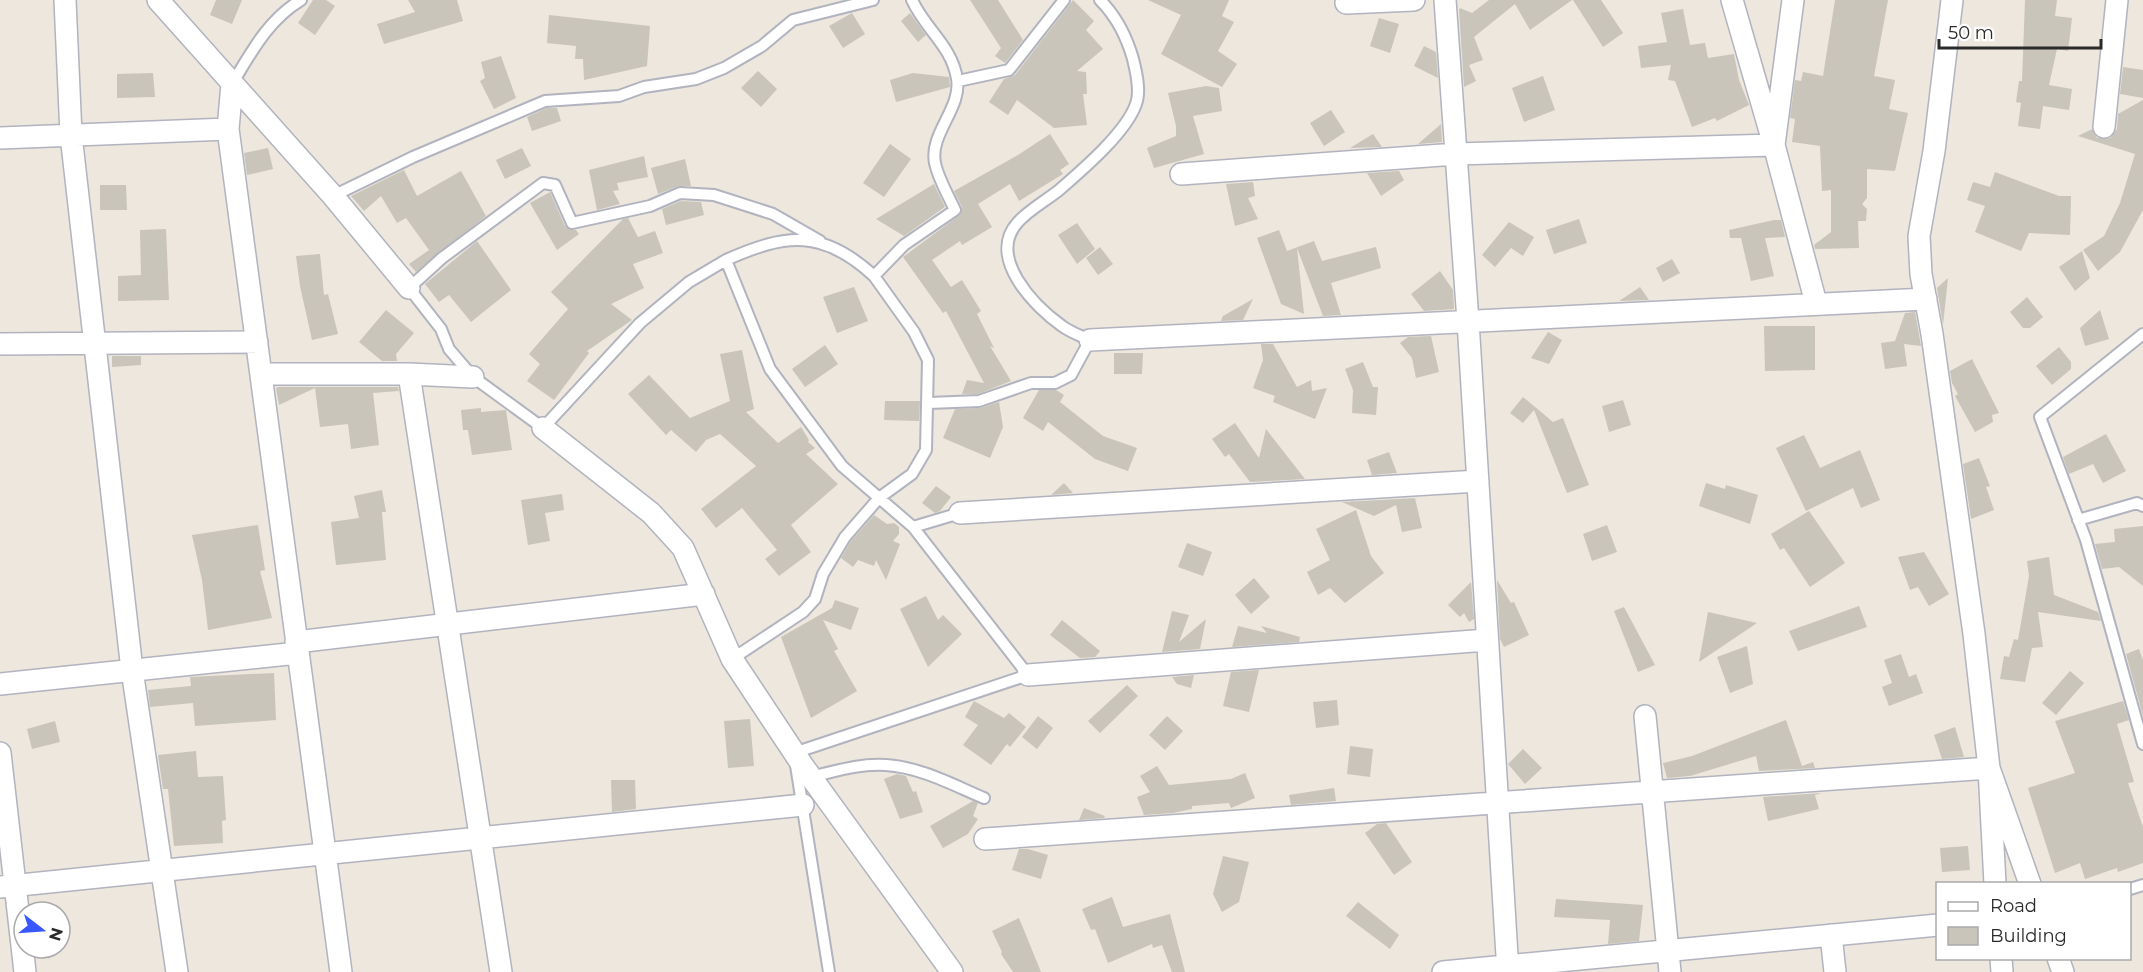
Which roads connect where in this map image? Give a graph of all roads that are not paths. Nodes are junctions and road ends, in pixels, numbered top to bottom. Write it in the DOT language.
graph roads {
  1 [pos="64,0"];
  2 [pos="158,0"];
  3 [pos="301,0"];
  4 [pos="873,0"];
  5 [pos="912,0"];
  6 [pos="1064,0"];
  7 [pos="1100,0"];
  8 [pos="1414,0"];
  9 [pos="1445,0"];
  10 [pos="1732,0"];
  11 [pos="1793,0"];
  12 [pos="1952,0"];
  13 [pos="2117,0"];
  14 [pos="1346,3"];
  15 [pos="958,81"];
  16 [pos="232,84"];
  17 [pos="2104,127"];
  18 [pos="228,129"];
  19 [pos="71,135"];
  20 [pos="0,138"];
  21 [pos="1774,145"];
  22 [pos="1456,154"];
  23 [pos="1181,174"];
  24 [pos="333,196"];
  25 [pos="820,241"];
  26 [pos="726,260"];
  27 [pos="874,276"];
  28 [pos="409,288"];
  29 [pos="1926,298"];
  30 [pos="1816,303"];
  31 [pos="1468,321"];
  32 [pos="2143,334"];
  33 [pos="1090,340"];
  34 [pos="257,342"];
  35 [pos="0,344"];
  36 [pos="96,344"];
  37 [pos="261,374"];
  38 [pos="409,374"];
  39 [pos="473,377"];
  40 [pos="929,403"];
  41 [pos="543,428"];
  42 [pos="1478,481"];
  43 [pos="879,498"];
  44 [pos="2141,502"];
  45 [pos="960,513"];
  46 [pos="2078,520"];
  47 [pos="913,527"];
  48 [pos="704,594"];
  49 [pos="446,625"];
  50 [pos="1487,639"];
  51 [pos="297,647"];
  52 [pos="732,659"];
  53 [pos="132,670"];
  54 [pos="1028,675"];
  55 [pos="0,684"];
  56 [pos="2138,704"];
  57 [pos="1645,716"];
  58 [pos="2143,744"];
  59 [pos="0,753"];
  60 [pos="794,753"];
  61 [pos="1989,768"];
  62 [pos="812,777"];
  63 [pos="1652,793"];
  64 [pos="984,798"];
  65 [pos="1497,804"];
  66 [pos="803,805"];
  67 [pos="480,838"];
  68 [pos="985,839"];
  69 [pos="325,854"];
  70 [pos="162,870"];
  71 [pos="1995,882"];
  72 [pos="2029,882"];
  73 [pos="8,886"];
  74 [pos="1936,925"];
  75 [pos="1831,936"];
  76 [pos="1668,951"];
  77 [pos="1508,969"];
  78 [pos="25,972"];
  79 [pos="177,972"];
  80 [pos="341,972"];
  81 [pos="501,972"];
  82 [pos="829,972"];
  83 [pos="952,972"];
  84 [pos="1443,972"];
  85 [pos="1670,972"];
  86 [pos="1835,972"];
  1 -- 19 [label="street"];
  2 -- 16 [label="street"];
  3 -- 16 [label="lane"];
  4 -- 24 [label="lane"];
  5 -- 15 [label="lane"];
  6 -- 15 [label="lane"];
  7 -- 33 [label="lane"];
  8 -- 14 [label="street"];
  9 -- 22 [label="street"];
  10 -- 21 [label="street"];
  11 -- 21 [label="street"];
  12 -- 29 [label="street"];
  13 -- 17 [label="street"];
  15 -- 27 [label="lane"];
  16 -- 18 [label="street"];
  16 -- 24 [label="street"];
  18 -- 19 [label="street"];
  18 -- 34 [label="street"];
  19 -- 20 [label="street"];
  19 -- 36 [label="street"];
  21 -- 22 [label="street"];
  21 -- 30 [label="street"];
  22 -- 23 [label="street"];
  22 -- 31 [label="street"];
  24 -- 28 [label="street"];
  25 -- 26 [label="lane"];
  25 -- 27 [label="lane"];
  25 -- 28 [label="lane"];
  26 -- 41 [label="lane"];
  26 -- 43 [label="lane"];
  27 -- 40 [label="lane"];
  28 -- 39 [label="lane"];
  29 -- 30 [label="street"];
  29 -- 61 [label="street"];
  30 -- 31 [label="street"];
  31 -- 33 [label="street"];
  31 -- 42 [label="street"];
  32 -- 46 [label="lane"];
  33 -- 40 [label="lane"];
  34 -- 36 [label="street"];
  34 -- 37 [label="street"];
  35 -- 36 [label="street"];
  36 -- 53 [label="street"];
  37 -- 38 [label="street"];
  37 -- 51 [label="street"];
  38 -- 39 [label="street"];
  38 -- 49 [label="street"];
  39 -- 41 [label="lane"];
  40 -- 43 [label="lane"];
  41 -- 48 [label="street"];
  42 -- 45 [label="street"];
  42 -- 50 [label="street"];
  43 -- 47 [label="lane"];
  43 -- 52 [label="lane"];
  44 -- 46 [label="lane"];
  45 -- 47 [label="lane"];
  46 -- 56 [label="lane"];
  47 -- 54 [label="lane"];
  48 -- 49 [label="street"];
  48 -- 52 [label="street"];
  49 -- 51 [label="street"];
  49 -- 67 [label="street"];
  50 -- 54 [label="street"];
  50 -- 65 [label="street"];
  51 -- 53 [label="street"];
  51 -- 69 [label="street"];
  52 -- 60 [label="street"];
  53 -- 55 [label="street"];
  53 -- 70 [label="street"];
  54 -- 60 [label="lane"];
  56 -- 58 [label="lane"];
  57 -- 63 [label="street"];
  59 -- 73 [label="street"];
  60 -- 62 [label="street"];
  60 -- 66 [label="lane"];
  61 -- 63 [label="street"];
  61 -- 71 [label="street"];
  61 -- 72 [label="street"];
  62 -- 64 [label="lane"];
  62 -- 83 [label="street"];
  63 -- 65 [label="street"];
  63 -- 76 [label="street"];
  65 -- 68 [label="street"];
  65 -- 77 [label="street"];
  66 -- 67 [label="street"];
  66 -- 82 [label="lane"];
  67 -- 69 [label="street"];
  67 -- 81 [label="street"];
  69 -- 70 [label="street"];
  69 -- 80 [label="street"];
  70 -- 73 [label="street"];
  70 -- 79 [label="street"];
  73 -- 78 [label="street"];
  74 -- 75 [label="street"];
  75 -- 76 [label="street"];
  75 -- 86 [label="street"];
  76 -- 77 [label="street"];
  76 -- 85 [label="street"];
  77 -- 84 [label="street"];
}
